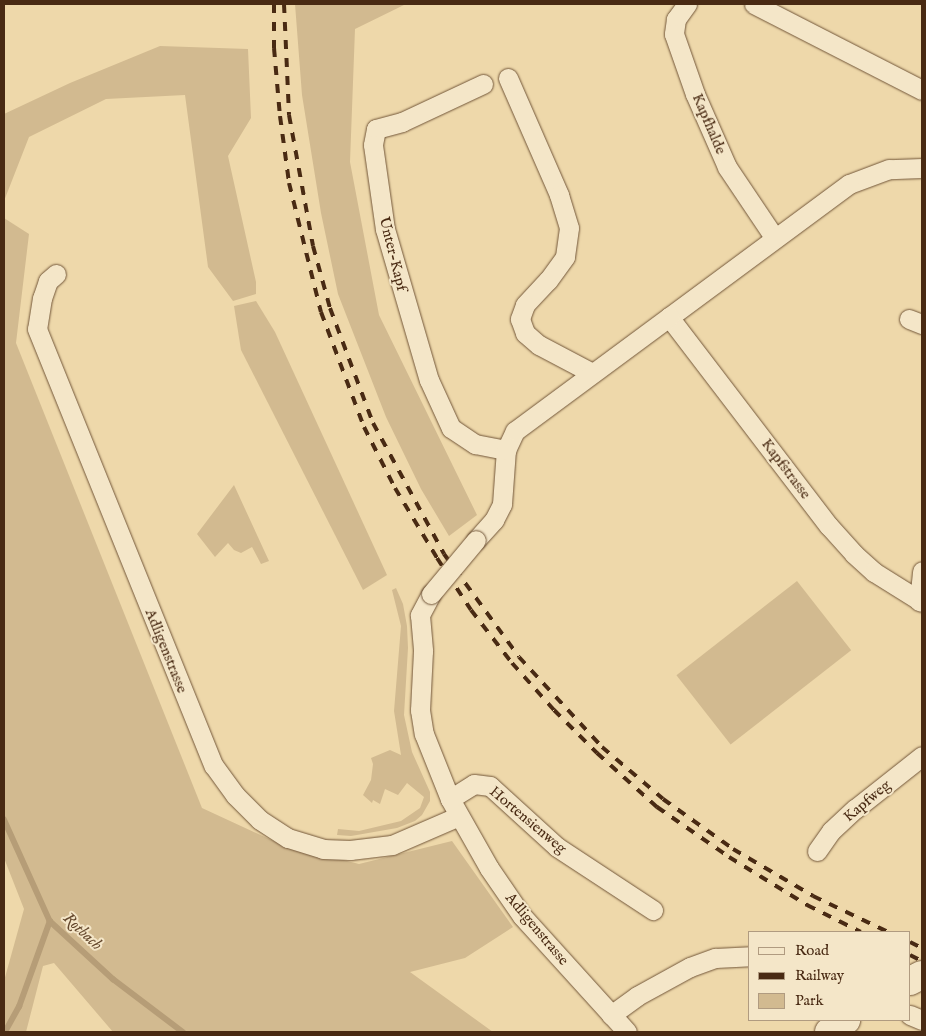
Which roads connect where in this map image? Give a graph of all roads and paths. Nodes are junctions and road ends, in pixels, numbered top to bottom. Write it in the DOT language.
graph roads {
  1 [pos="687,4"];
  2 [pos="754,4"];
  3 [pos="508,78"];
  4 [pos="483,84"];
  5 [pos="922,90"];
  6 [pos="922,168"];
  7 [pos="774,237"];
  8 [pos="56,274"];
  9 [pos="669,317"];
  10 [pos="592,373"];
  11 [pos="506,450"];
  12 [pos="922,571"];
  13 [pos="920,602"];
  14 [pos="922,756"];
  15 [pos="450,799"];
  16 [pos="459,816"];
  17 [pos="817,851"];
  18 [pos="653,910"];
  19 [pos="748,956"];
  20 [pos="611,1015"];
  21 [pos="845,1021"];
  22 [pos="627,1032"];
  23 [pos="829,1032"];
  1 -- 7 [label="street, Kapfhalde"];
  2 -- 5 [label="street"];
  3 -- 10 [label="street"];
  4 -- 11 [label="street, Unter-Kapf"];
  6 -- 7 [label="street"];
  7 -- 9 [label="street"];
  8 -- 16 [label="street, Adligenstrasse"];
  9 -- 10 [label="street"];
  9 -- 13 [label="street, Kapfstrasse"];
  10 -- 11 [label="street"];
  11 -- 15 [label="street, Adligenstrasse, bridge"];
  12 -- 13 [label="street"];
  14 -- 17 [label="street, Kapfweg"];
  15 -- 16 [label="street, Adligenstrasse"];
  15 -- 18 [label="street, Hortensienweg"];
  16 -- 20 [label="street, Adligenstrasse"];
  19 -- 20 [label="street"];
  20 -- 22 [label="street, Adligenstrasse"];
  21 -- 23 [label="main road"];
}
